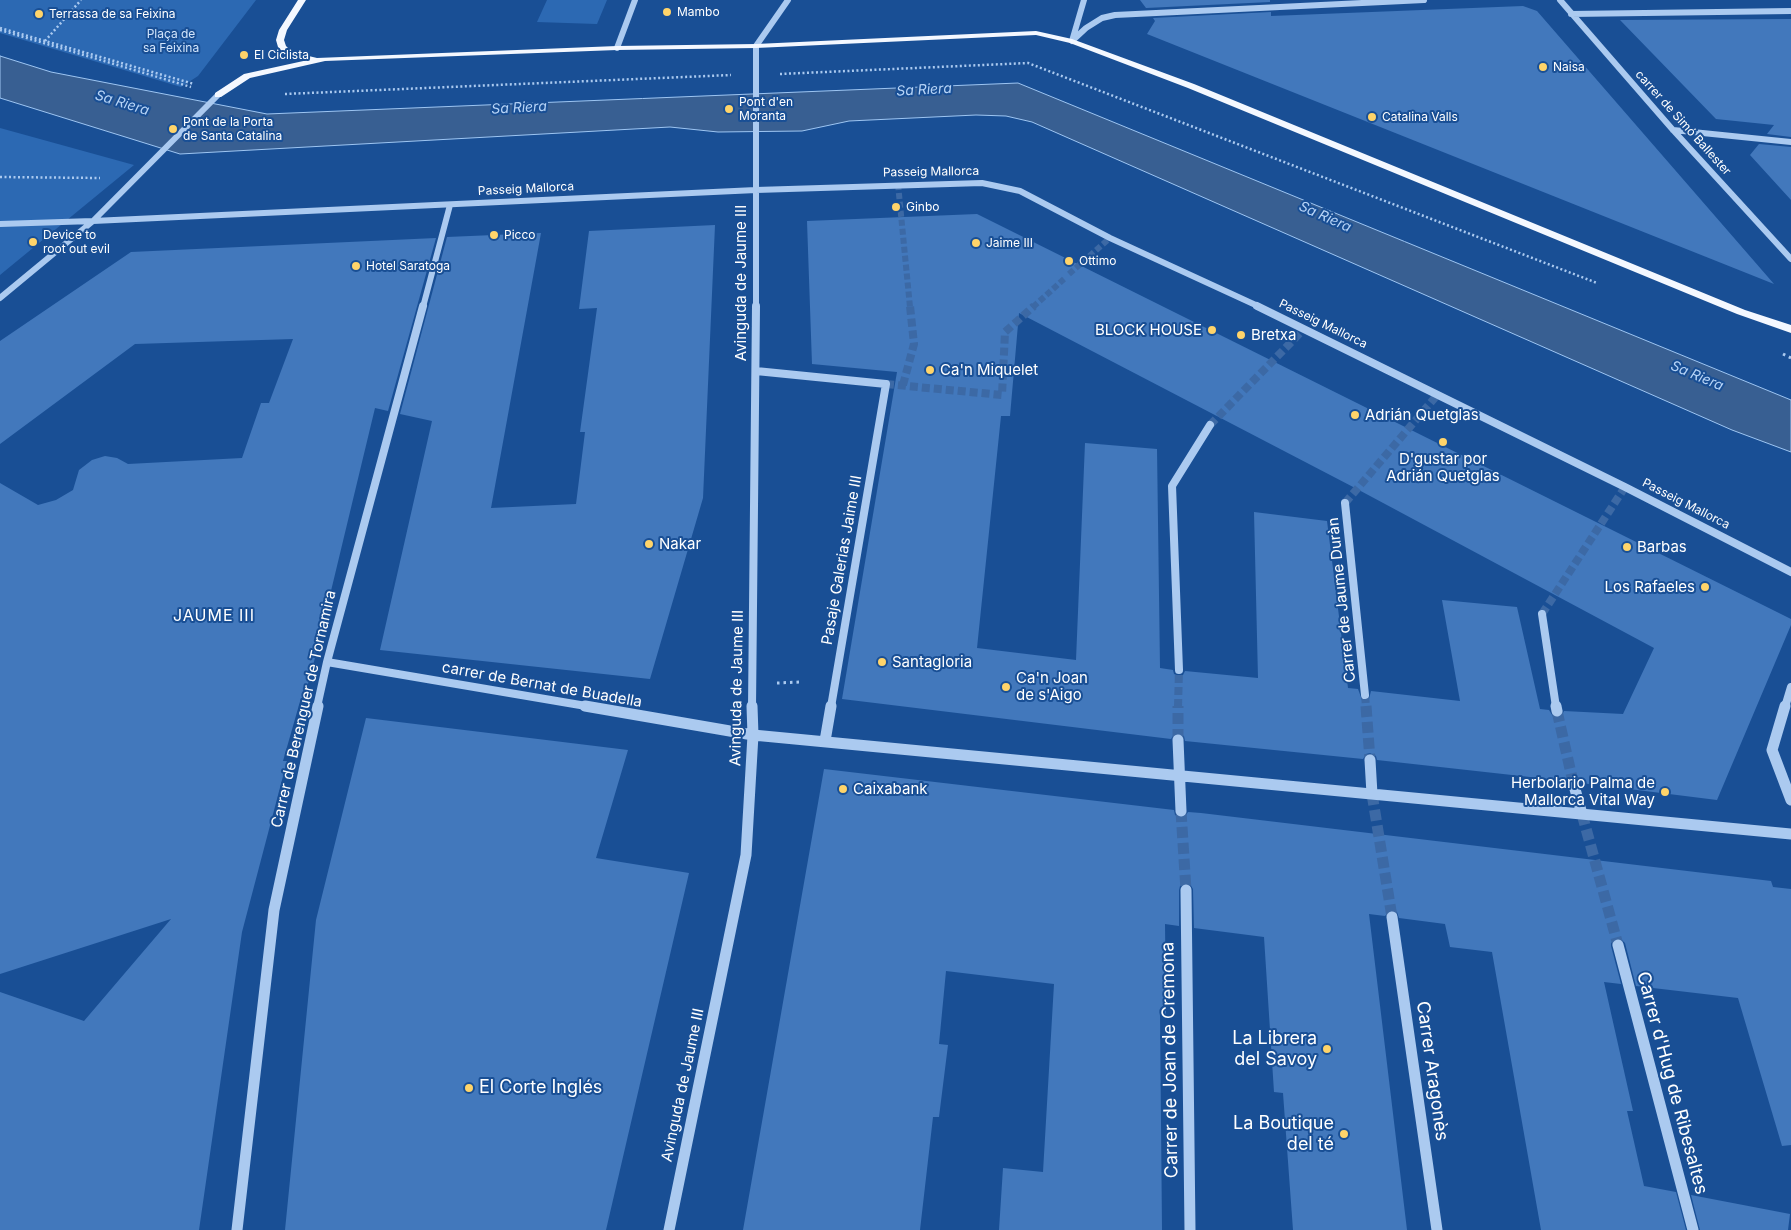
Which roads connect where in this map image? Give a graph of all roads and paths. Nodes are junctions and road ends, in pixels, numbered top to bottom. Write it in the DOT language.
graph roads {
  1 [pos="82,0"];
  2 [pos="302,0"];
  3 [pos="635,0"];
  4 [pos="788,0"];
  5 [pos="1084,0"];
  6 [pos="1424,0"];
  7 [pos="1560,0"];
  8 [pos="1791,12"];
  9 [pos="1571,14"];
  10 [pos="0,29"];
  11 [pos="1072,41"];
  12 [pos="44,42"];
  13 [pos="756,46"];
  14 [pos="617,48"];
  15 [pos="325,59"];
  16 [pos="756,75"];
  17 [pos="285,94"];
  18 [pos="218,95"];
  19 [pos="1673,130"];
  20 [pos="1791,142"];
  21 [pos="0,177"];
  22 [pos="136,179"];
  23 [pos="756,190"];
  24 [pos="450,205"];
  25 [pos="93,221"];
  26 [pos="0,224"];
  27 [pos="1791,259"];
  28 [pos="1605,286"];
  29 [pos="0,298"];
  30 [pos="1791,329"];
  31 [pos="1782,354"];
  32 [pos="1791,358"];
  33 [pos="756,371"];
  34 [pos="1210,425"];
  35 [pos="1345,503"];
  36 [pos="1791,572"];
  37 [pos="1542,614"];
  38 [pos="327,662"];
  39 [pos="1179,670"];
  40 [pos="1791,687"];
  41 [pos="1365,695"];
  42 [pos="1557,710"];
  43 [pos="753,735"];
  44 [pos="1178,740"];
  45 [pos="825,741"];
  46 [pos="1370,760"];
  47 [pos="1178,776"];
  48 [pos="1573,782"];
  49 [pos="1372,794"];
  50 [pos="1791,800"];
  51 [pos="1181,811"];
  52 [pos="1582,814"];
  53 [pos="1791,834"];
  54 [pos="1186,890"];
  55 [pos="1392,917"];
  56 [pos="1618,945"];
  57 [pos="238,1230"];
  58 [pos="669,1230"];
  59 [pos="1190,1230"];
  60 [pos="1438,1230"];
  61 [pos="1693,1230"];
  1 -- 12 [label="path"];
  2 -- 15 [label="main road"];
  3 -- 14 [label="street"];
  4 -- 13 [label="street"];
  5 -- 11 [label="street"];
  6 -- 11 [label="street"];
  7 -- 9 [label="street, carrer de Simó Ballester"];
  8 -- 9 [label="street"];
  9 -- 19 [label="street, carrer de Simó Ballester"];
  10 -- 12 [label="path"];
  11 -- 13 [label="main road"];
  11 -- 30 [label="main road"];
  12 -- 18 [label="path"];
  13 -- 14 [label="main road"];
  13 -- 16 [label="street"];
  14 -- 15 [label="main road"];
  15 -- 18 [label="main road"];
  16 -- 17 [label="path"];
  16 -- 23 [label="street, Avinguda de Jaume III"];
  16 -- 28 [label="path"];
  18 -- 22 [label="street"];
  19 -- 20 [label="street"];
  19 -- 27 [label="street, carrer de Simó Ballester"];
  21 -- 22 [label="path"];
  22 -- 25 [label="street"];
  23 -- 24 [label="street, Passeig Mallorca"];
  23 -- 33 [label="street, Avinguda de Jaume III"];
  23 -- 36 [label="street, Passeig Mallorca"];
  24 -- 25 [label="street, Passeig Mallorca"];
  24 -- 38 [label="street, Carrer de Berenguer de Tornamira"];
  25 -- 26 [label="street"];
  25 -- 29 [label="street"];
  31 -- 32 [label="path"];
  33 -- 43 [label="street, Avinguda de Jaume III"];
  33 -- 45 [label="street, Pasaje Galerias Jaime III"];
  34 -- 39 [label="street"];
  35 -- 41 [label="street, Carrer de Jaume Duràn"];
  37 -- 42 [label="street"];
  38 -- 43 [label="street, carrer de Bernat de Buadella"];
  38 -- 57 [label="street, Carrer de Berenguer de Tornamira"];
  40 -- 50 [label="street"];
  43 -- 45 [label="street, carrer de Bernat de Buadella"];
  43 -- 58 [label="street, Avinguda de Jaume III"];
  44 -- 47 [label="street"];
  45 -- 47 [label="street, carrer de Bernat de Buadella"];
  46 -- 49 [label="street"];
  47 -- 49 [label="street, carrer de Bernat de Buadella"];
  47 -- 51 [label="street"];
  48 -- 52 [label="street"];
  49 -- 52 [label="street, carrer de Bernat de Buadella"];
  52 -- 53 [label="street, carrer de Bernat de Buadella"];
  54 -- 59 [label="street, Carrer de Joan de Cremona"];
  55 -- 60 [label="street, Carrer Aragonès"];
  56 -- 61 [label="street, Carrer d'Hug de Ribesaltes"];
}
